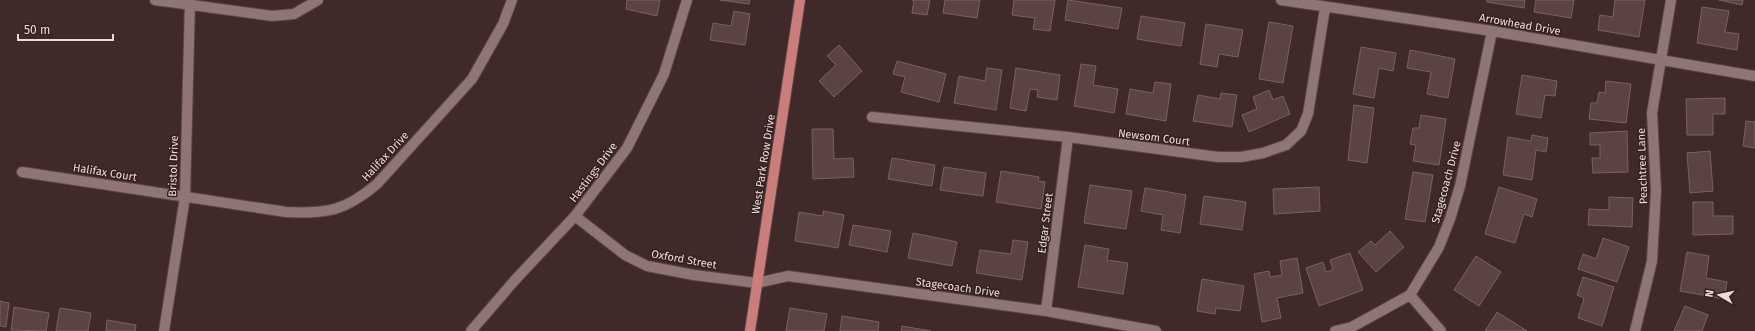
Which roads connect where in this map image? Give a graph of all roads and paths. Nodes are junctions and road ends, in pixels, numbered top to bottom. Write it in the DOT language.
graph roads {
  1 [pos="155,0"];
  2 [pos="318,0"];
  3 [pos="512,0"];
  4 [pos="687,0"];
  5 [pos="800,0"];
  6 [pos="1281,0"];
  7 [pos="1672,0"];
  8 [pos="190,3"];
  9 [pos="1325,8"];
  10 [pos="1492,31"];
  11 [pos="1661,62"];
  12 [pos="1755,76"];
  13 [pos="872,118"];
  14 [pos="1068,138"];
  15 [pos="22,172"];
  16 [pos="184,196"];
  17 [pos="575,216"];
  18 [pos="757,282"];
  19 [pos="1410,295"];
  20 [pos="1046,311"];
  21 [pos="164,331"];
  22 [pos="471,331"];
  23 [pos="750,331"];
  24 [pos="1156,331"];
  25 [pos="1335,331"];
  26 [pos="1441,331"];
  27 [pos="1635,331"];
  1 -- 8 [label="street"];
  2 -- 8 [label="street"];
  3 -- 16 [label="street, Halifax Drive"];
  4 -- 17 [label="street, Hastings Drive"];
  5 -- 18 [label="main road, West Park Row Drive"];
  6 -- 9 [label="street, Arrowhead Drive"];
  7 -- 11 [label="street, Peachtree Lane"];
  8 -- 16 [label="street, Bristol Drive"];
  9 -- 10 [label="street, Arrowhead Drive"];
  9 -- 14 [label="street, Newsom Court"];
  10 -- 11 [label="street, Arrowhead Drive"];
  10 -- 19 [label="street, Stagecoach Drive"];
  11 -- 12 [label="street, Arrowhead Drive"];
  11 -- 27 [label="street, Peachtree Lane"];
  13 -- 14 [label="street, Newsom Court"];
  14 -- 20 [label="street, Edgar Street"];
  15 -- 16 [label="street, Halifax Court"];
  16 -- 21 [label="street, Bristol Drive"];
  17 -- 18 [label="street, Oxford Street"];
  17 -- 22 [label="street, Hastings Drive"];
  18 -- 20 [label="street, Stagecoach Drive"];
  18 -- 23 [label="main road, West Park Row Drive"];
  19 -- 25 [label="street, Stagecoach Drive"];
  19 -- 26 [label="street"];
  20 -- 24 [label="street, Stagecoach Drive"];
}
